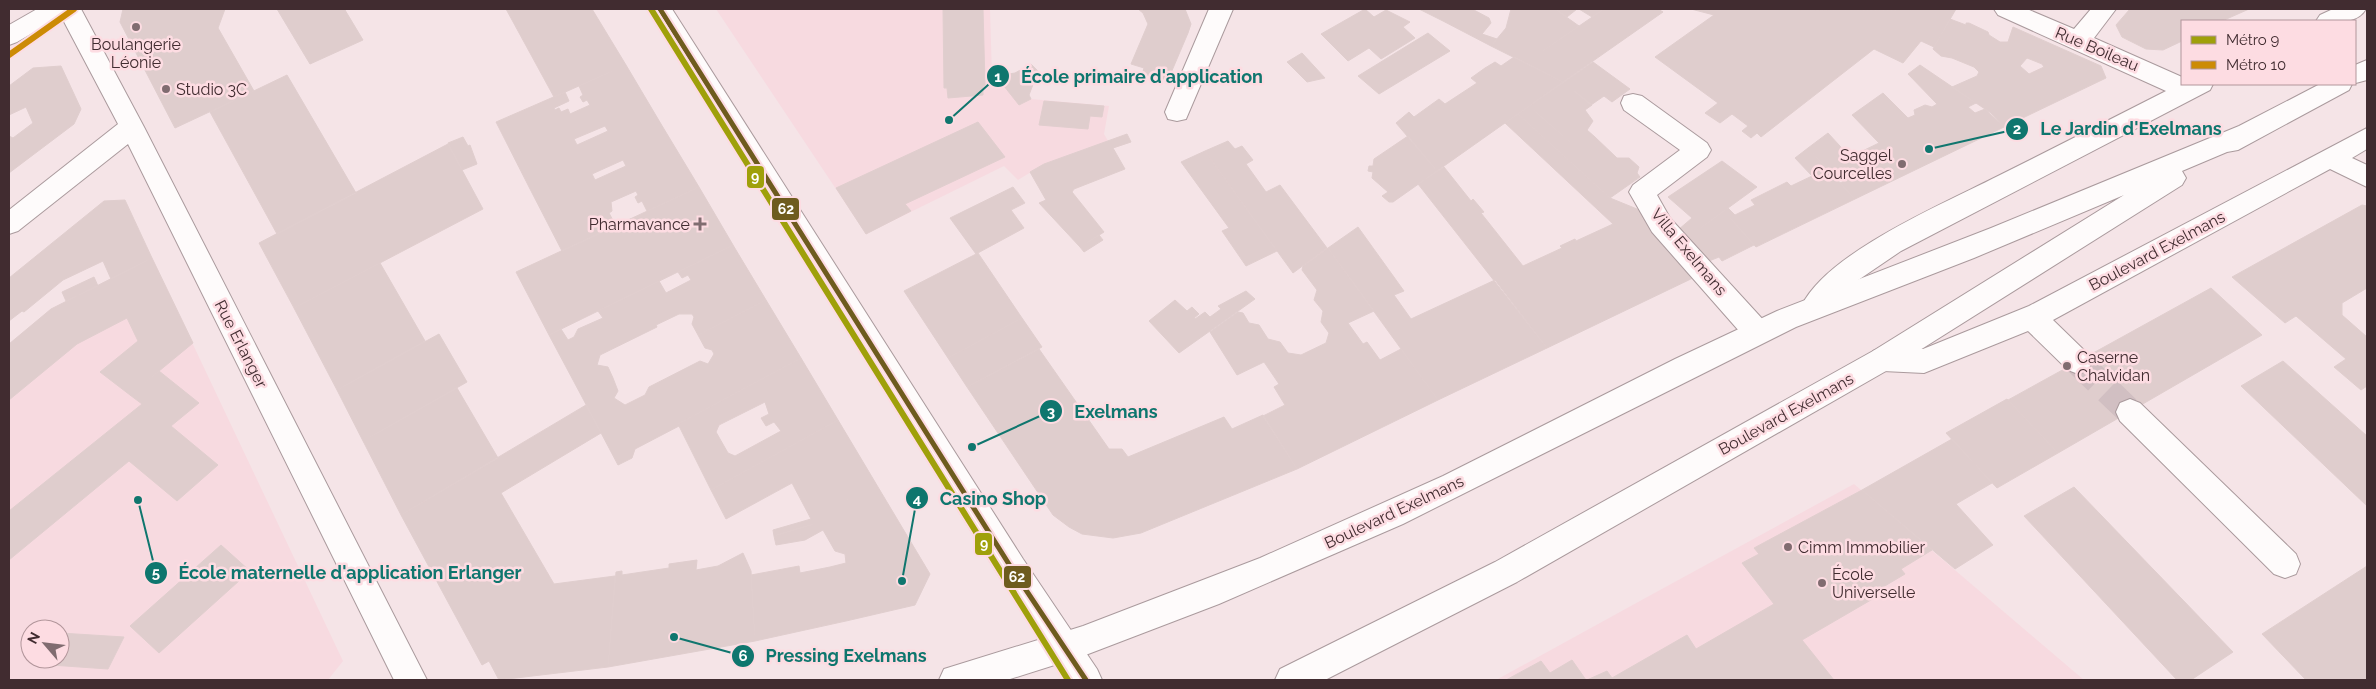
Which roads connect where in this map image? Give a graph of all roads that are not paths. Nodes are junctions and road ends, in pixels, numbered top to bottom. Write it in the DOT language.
graph roads {
  1 [pos="55,9"];
  2 [pos="69,9"];
  3 [pos="660,9"];
  4 [pos="1221,9"];
  5 [pos="2006,9"];
  6 [pos="2104,9"];
  7 [pos="2354,9"];
  8 [pos="2330,20"];
  9 [pos="9,36"];
  10 [pos="2078,41"];
  11 [pos="2367,69"];
  12 [pos="2356,75"];
  13 [pos="2181,82"];
  14 [pos="2338,85"];
  15 [pos="2194,87"];
  16 [pos="1633,103"];
  17 [pos="1177,112"];
  18 [pos="132,127"];
  19 [pos="2245,134"];
  20 [pos="2367,138"];
  21 [pos="2331,158"];
  22 [pos="2367,177"];
  23 [pos="9,224"];
  24 [pos="1816,305"];
  25 [pos="2032,317"];
  26 [pos="1757,332"];
  27 [pos="1883,359"];
  28 [pos="2078,362"];
  29 [pos="2130,412"];
  30 [pos="2285,564"];
  31 [pos="1065,646"];
  32 [pos="411,680"];
  33 [pos="955,680"];
  34 [pos="1086,680"];
  35 [pos="1291,680"];
  1 -- 9 [label="street"];
  2 -- 18 [label="street, Rue Erlanger"];
  3 -- 31 [label="street"];
  4 -- 17 [label="street"];
  5 -- 10 [label="street, Rue Boileau"];
  6 -- 10 [label="street"];
  7 -- 8 [label="street"];
  10 -- 13 [label="street, Rue Boileau"];
  11 -- 12 [label="street"];
  14 -- 19 [label="street, Boulevard Exelmans"];
  15 -- 24 [label="street, Boulevard Exelmans"];
  16 -- 26 [label="street, Villa Exelmans"];
  18 -- 23 [label="street"];
  18 -- 32 [label="street, Rue Erlanger"];
  19 -- 24 [label="street, Boulevard Exelmans"];
  19 -- 27 [label="street, Boulevard Exelmans"];
  20 -- 21 [label="street, Boulevard Exelmans"];
  21 -- 22 [label="street"];
  21 -- 25 [label="street, Boulevard Exelmans"];
  24 -- 26 [label="street, Boulevard Exelmans"];
  25 -- 27 [label="street, Boulevard Exelmans"];
  25 -- 28 [label="street"];
  26 -- 31 [label="street, Boulevard Exelmans"];
  27 -- 35 [label="street, Boulevard Exelmans"];
  29 -- 30 [label="street"];
  31 -- 33 [label="street, Boulevard Exelmans"];
  31 -- 34 [label="street"];
}
